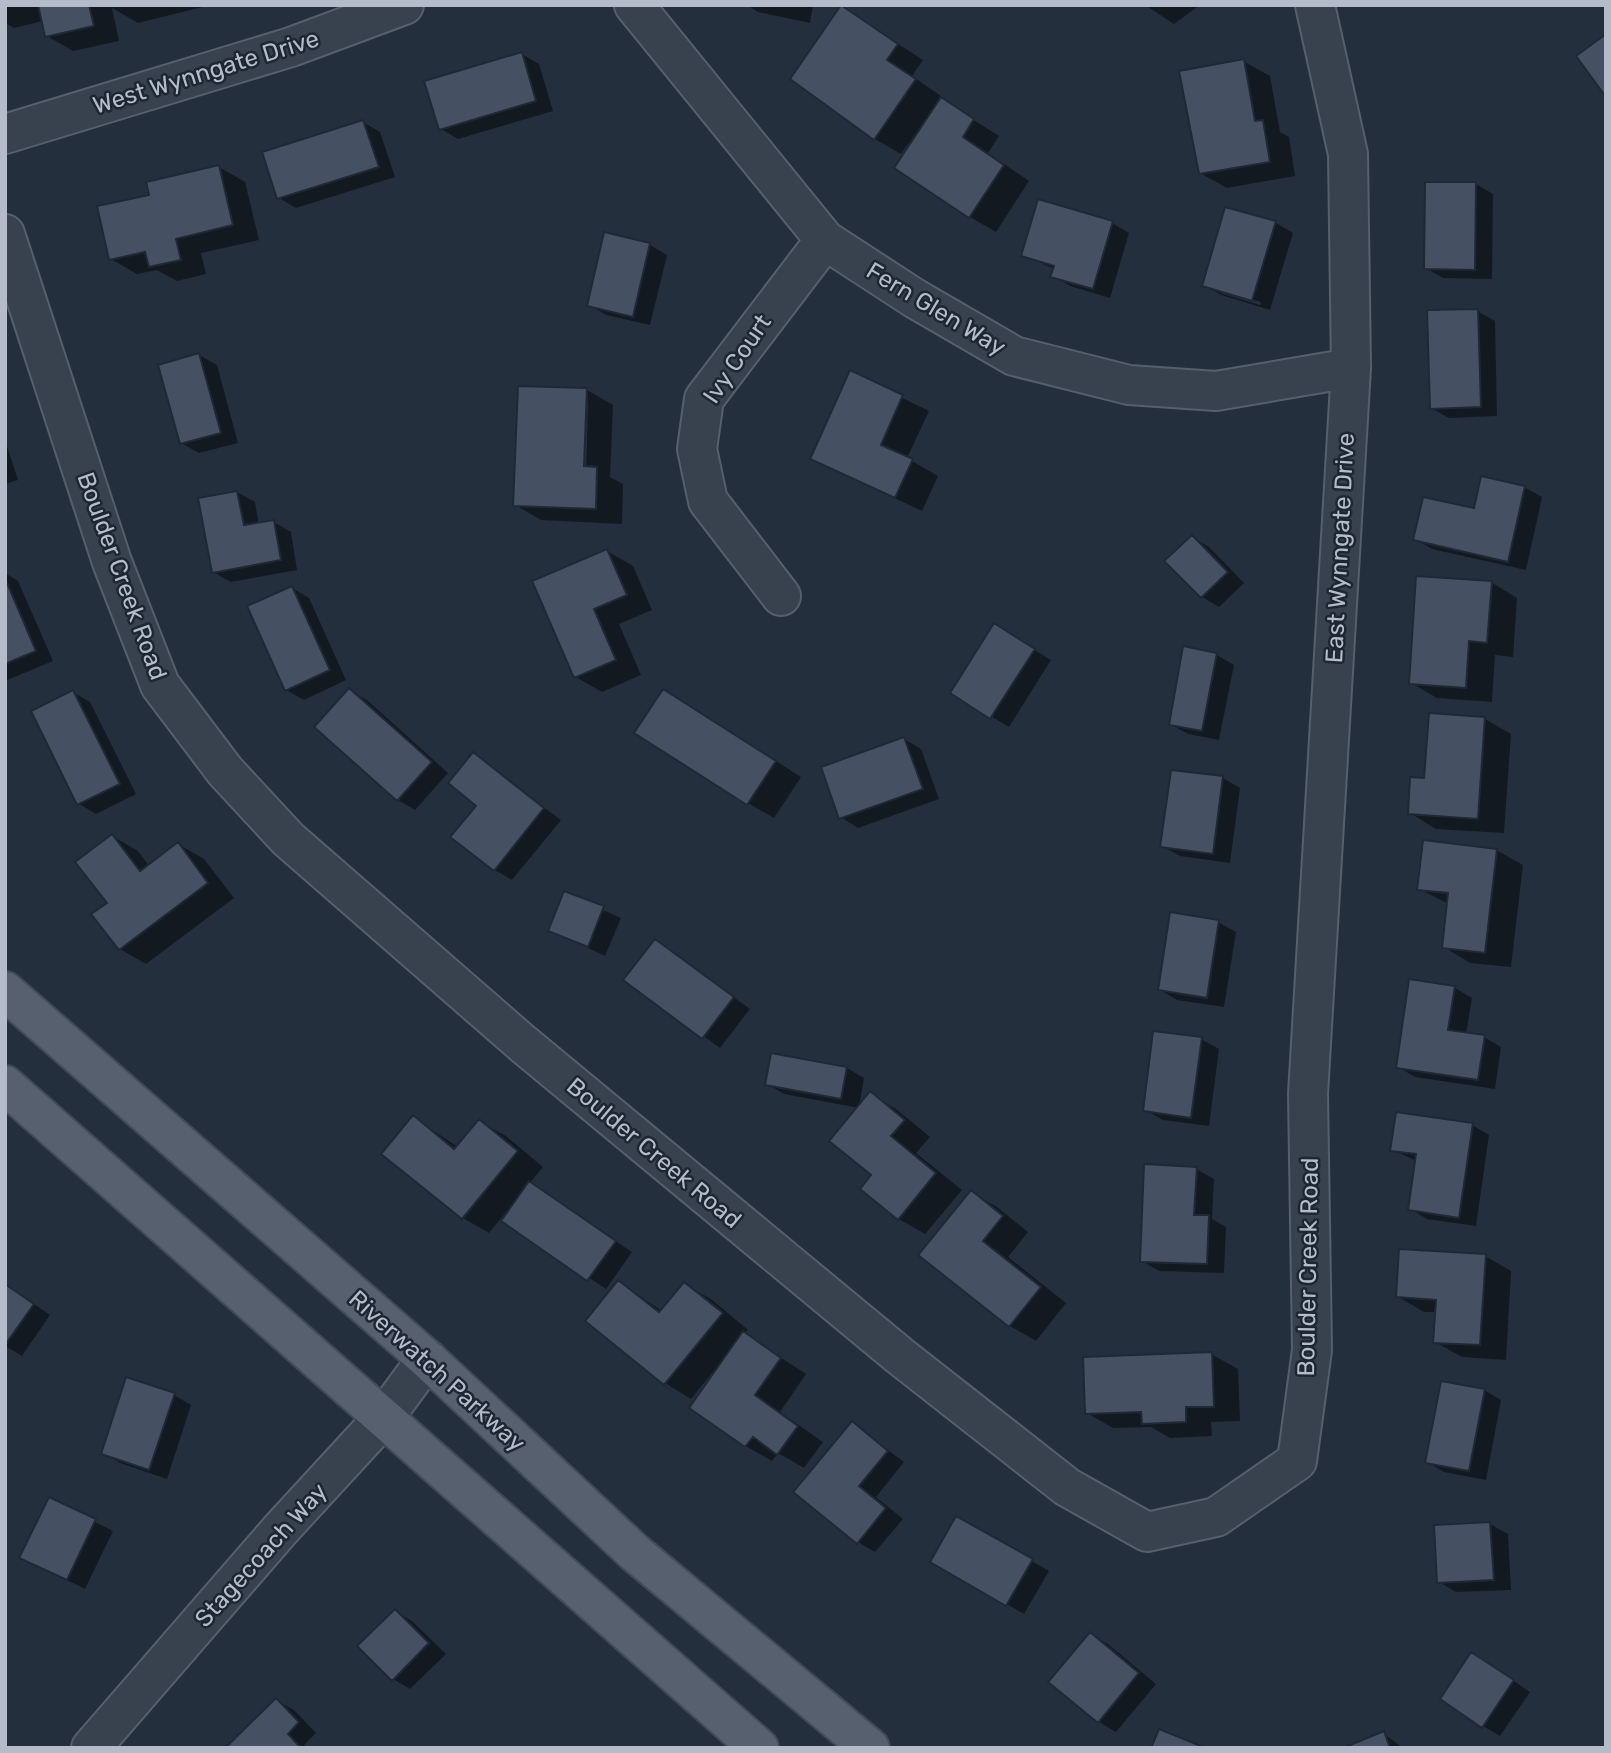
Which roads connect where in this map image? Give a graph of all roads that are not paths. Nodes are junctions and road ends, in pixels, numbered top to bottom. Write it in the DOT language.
graph roads {
  1 [pos="404,5"];
  2 [pos="634,5"];
  3 [pos="1315,5"];
  4 [pos="5,134"];
  5 [pos="5,234"];
  6 [pos="825,240"];
  7 [pos="1351,368"];
  8 [pos="781,596"];
  9 [pos="5,991"];
  10 [pos="5,1085"];
  11 [pos="1308,1094"];
  12 [pos="427,1359"];
  13 [pos="385,1416"];
  14 [pos="91,1748"];
  15 [pos="759,1748"];
  16 [pos="870,1748"];
  1 -- 4 [label="street, West Wynngate Drive"];
  2 -- 6 [label="street, Fern Glen Way"];
  3 -- 7 [label="street, East Wynngate Drive"];
  5 -- 11 [label="street, Boulder Creek Road"];
  6 -- 7 [label="street, Fern Glen Way"];
  6 -- 8 [label="street, Ivy Court"];
  7 -- 11 [label="street, East Wynngate Drive"];
  9 -- 12 [label="main road, Riverwatch Parkway"];
  10 -- 13 [label="main road"];
  12 -- 13 [label="street, Stagecoach Way"];
  12 -- 16 [label="main road, Riverwatch Parkway"];
  13 -- 14 [label="street, Stagecoach Way"];
  13 -- 15 [label="main road"];
}
